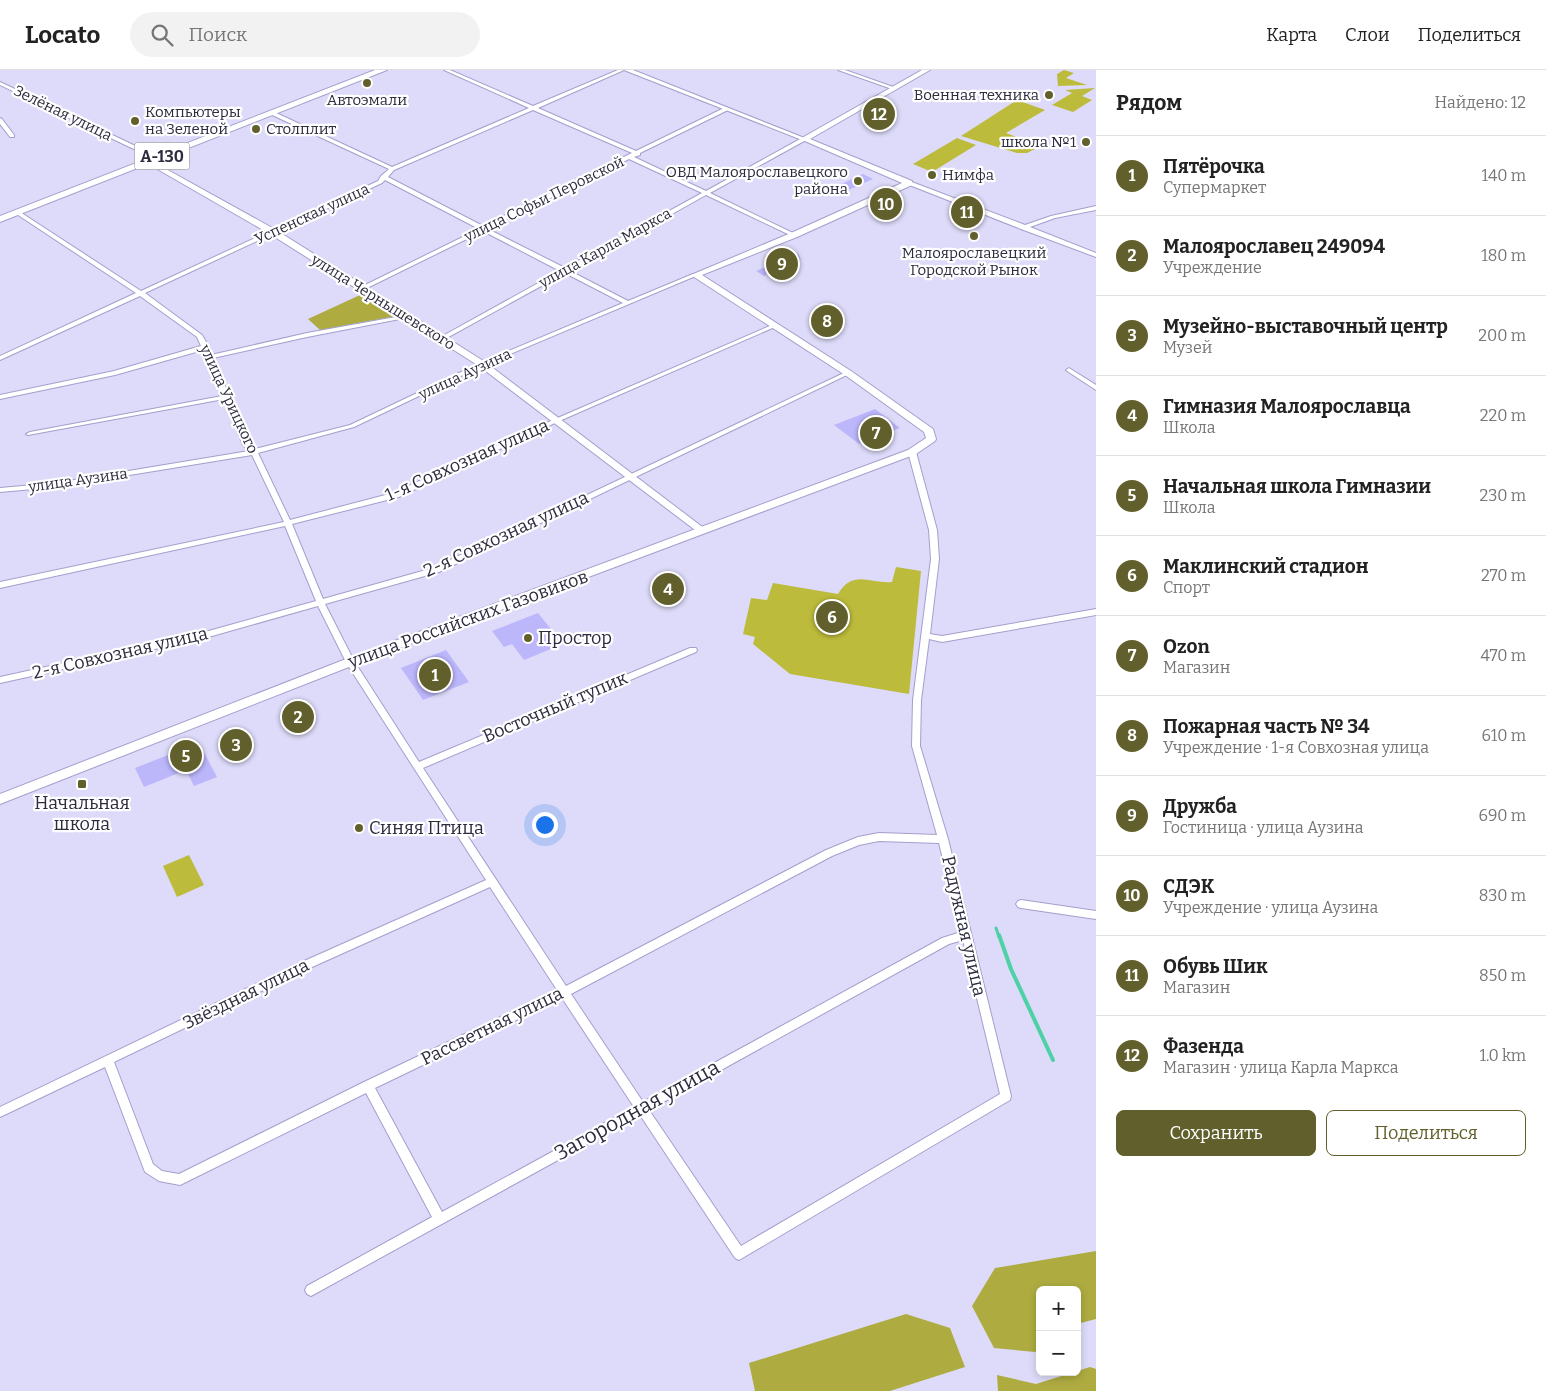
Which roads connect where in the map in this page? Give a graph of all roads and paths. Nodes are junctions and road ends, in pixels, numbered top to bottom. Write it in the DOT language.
graph roads {
  1 [pos="382,70"];
  2 [pos="446,70"];
  3 [pos="622,70"];
  4 [pos="627,70"];
  5 [pos="840,70"];
  6 [pos="927,70"];
  7 [pos="0,83"];
  8 [pos="894,88"];
  9 [pos="533,107"];
  10 [pos="726,109"];
  11 [pos="272,113"];
  12 [pos="0,120"];
  13 [pos="12,136"];
  14 [pos="804,139"];
  15 [pos="638,154"];
  16 [pos="630,157"];
  17 [pos="151,160"];
  18 [pos="392,169"];
  19 [pos="383,178"];
  20 [pos="909,183"];
  21 [pos="705,193"];
  22 [pos="1096,208"];
  23 [pos="18,213"];
  24 [pos="0,219"];
  25 [pos="1023,228"];
  26 [pos="483,229"];
  27 [pos="272,232"];
  28 [pos="794,235"];
  29 [pos="1096,255"];
  30 [pos="563,271"];
  31 [pos="694,275"];
  32 [pos="361,289"];
  33 [pos="140,293"];
  34 [pos="626,302"];
  35 [pos="405,316"];
  36 [pos="774,326"];
  37 [pos="441,339"];
  38 [pos="206,347"];
  39 [pos="210,357"];
  40 [pos="0,358"];
  41 [pos="482,364"];
  42 [pos="1069,370"];
  43 [pos="848,373"];
  44 [pos="1096,388"];
  45 [pos="0,397"];
  46 [pos="226,397"];
  47 [pos="555,421"];
  48 [pos="30,434"];
  49 [pos="254,452"];
  50 [pos="912,452"];
  51 [pos="630,476"];
  52 [pos="0,490"];
  53 [pos="288,523"];
  54 [pos="702,531"];
  55 [pos="0,585"];
  56 [pos="321,603"];
  57 [pos="1096,612"];
  58 [pos="926,636"];
  59 [pos="693,650"];
  60 [pos="350,662"];
  61 [pos="0,680"];
  62 [pos="418,766"];
  63 [pos="0,798"];
  64 [pos="943,839"];
  65 [pos="493,880"];
  66 [pos="1021,904"];
  67 [pos="1096,915"];
  68 [pos="966,935"];
  69 [pos="564,992"];
  70 [pos="108,1061"];
  71 [pos="368,1086"];
  72 [pos="640,1108"];
  73 [pos="0,1112"];
  74 [pos="439,1218"];
  75 [pos="739,1254"];
  76 [pos="311,1290"];
  1 -- 11 [label="main road, А-130"];
  2 -- 9 [label="street"];
  3 -- 9 [label="street, Успенская улица"];
  4 -- 10 [label="street"];
  5 -- 8 [label="street"];
  6 -- 8 [label="main road, улица Карла Маркса"];
  7 -- 17 [label="street, Зелёная улица"];
  8 -- 14 [label="main road, улица Карла Маркса"];
  9 -- 15 [label="street"];
  9 -- 18 [label="street, Успенская улица"];
  10 -- 14 [label="street"];
  10 -- 15 [label="street, улица Софьи Перовской"];
  11 -- 17 [label="main road, А-130"];
  11 -- 18 [label="street"];
  12 -- 13 [label="street"];
  14 -- 20 [label="main road"];
  14 -- 21 [label="street, улица Карла Маркса"];
  15 -- 16 [label="street, улица Софьи Перовской"];
  16 -- 21 [label="street"];
  16 -- 26 [label="street, улица Софьи Перовской"];
  17 -- 23 [label="main road, А-130"];
  17 -- 27 [label="street, улица Чернышевского"];
  18 -- 19 [label="street, Успенская улица"];
  19 -- 26 [label="street"];
  19 -- 27 [label="street, Успенская улица"];
  20 -- 25 [label="street"];
  20 -- 28 [label="main road, улица Аузина"];
  21 -- 28 [label="street"];
  21 -- 30 [label="street, улица Карла Маркса"];
  22 -- 25 [label="street"];
  23 -- 24 [label="main road, А-130"];
  23 -- 33 [label="street, улица Урицкого"];
  25 -- 29 [label="street"];
  26 -- 30 [label="street"];
  26 -- 32 [label="street, улица Софьи Перовской"];
  27 -- 32 [label="street, улица Чернышевского"];
  27 -- 33 [label="street, Успенская улица"];
  28 -- 31 [label="main road, улица Аузина"];
  30 -- 34 [label="street"];
  30 -- 37 [label="street, улица Карла Маркса"];
  31 -- 34 [label="street, улица Аузина"];
  31 -- 36 [label="main road"];
  32 -- 35 [label="street, улица Чернышевского"];
  33 -- 38 [label="street, улица Урицкого"];
  33 -- 40 [label="street, Успенская улица"];
  34 -- 41 [label="street, улица Аузина"];
  35 -- 37 [label="street, улица Чернышевского"];
  35 -- 39 [label="street"];
  36 -- 43 [label="main road"];
  36 -- 47 [label="street, 1-я Совхозная улица"];
  37 -- 41 [label="street, улица Чернышевского"];
  38 -- 39 [label="street, улица Урицкого"];
  38 -- 45 [label="street"];
  39 -- 46 [label="street, улица Урицкого"];
  41 -- 47 [label="street, улица Чернышевского"];
  41 -- 49 [label="street, улица Аузина"];
  42 -- 44 [label="street"];
  43 -- 50 [label="main road, улица Российских Газовиков"];
  43 -- 51 [label="street, 2-я Совхозная улица"];
  46 -- 48 [label="street"];
  46 -- 49 [label="street, улица Урицкого"];
  47 -- 51 [label="street, улица Чернышевского"];
  47 -- 53 [label="street, 1-я Совхозная улица"];
  49 -- 52 [label="street, улица Аузина"];
  49 -- 53 [label="street, улица Урицкого"];
  50 -- 54 [label="main road, улица Российских Газовиков"];
  50 -- 58 [label="street, Радужная улица"];
  51 -- 54 [label="street, улица Чернышевского"];
  51 -- 56 [label="street, 2-я Совхозная улица"];
  53 -- 55 [label="street, 1-я Совхозная улица"];
  53 -- 56 [label="street, улица Урицкого"];
  54 -- 60 [label="main road, улица Российских Газовиков"];
  56 -- 60 [label="street, улица Урицкого"];
  56 -- 61 [label="street, 2-я Совхозная улица"];
  57 -- 58 [label="street"];
  58 -- 64 [label="street, Радужная улица"];
  59 -- 62 [label="street, Восточный тупик"];
  60 -- 62 [label="street"];
  60 -- 63 [label="main road, улица Российских Газовиков"];
  62 -- 65 [label="street"];
  64 -- 68 [label="street, Радужная улица"];
  64 -- 69 [label="street, Рассветная улица"];
  65 -- 69 [label="street"];
  65 -- 70 [label="street, Звёздная улица"];
  66 -- 67 [label="street"];
  68 -- 72 [label="street, Загородная улица"];
  68 -- 75 [label="street, Радужная улица"];
  69 -- 71 [label="street, Рассветная улица"];
  69 -- 72 [label="street"];
  70 -- 71 [label="street, Рассветная улица"];
  70 -- 73 [label="street, Звёздная улица"];
  71 -- 74 [label="street"];
  72 -- 74 [label="street, Загородная улица"];
  72 -- 75 [label="street"];
  74 -- 76 [label="street, Загородная улица"];
}
